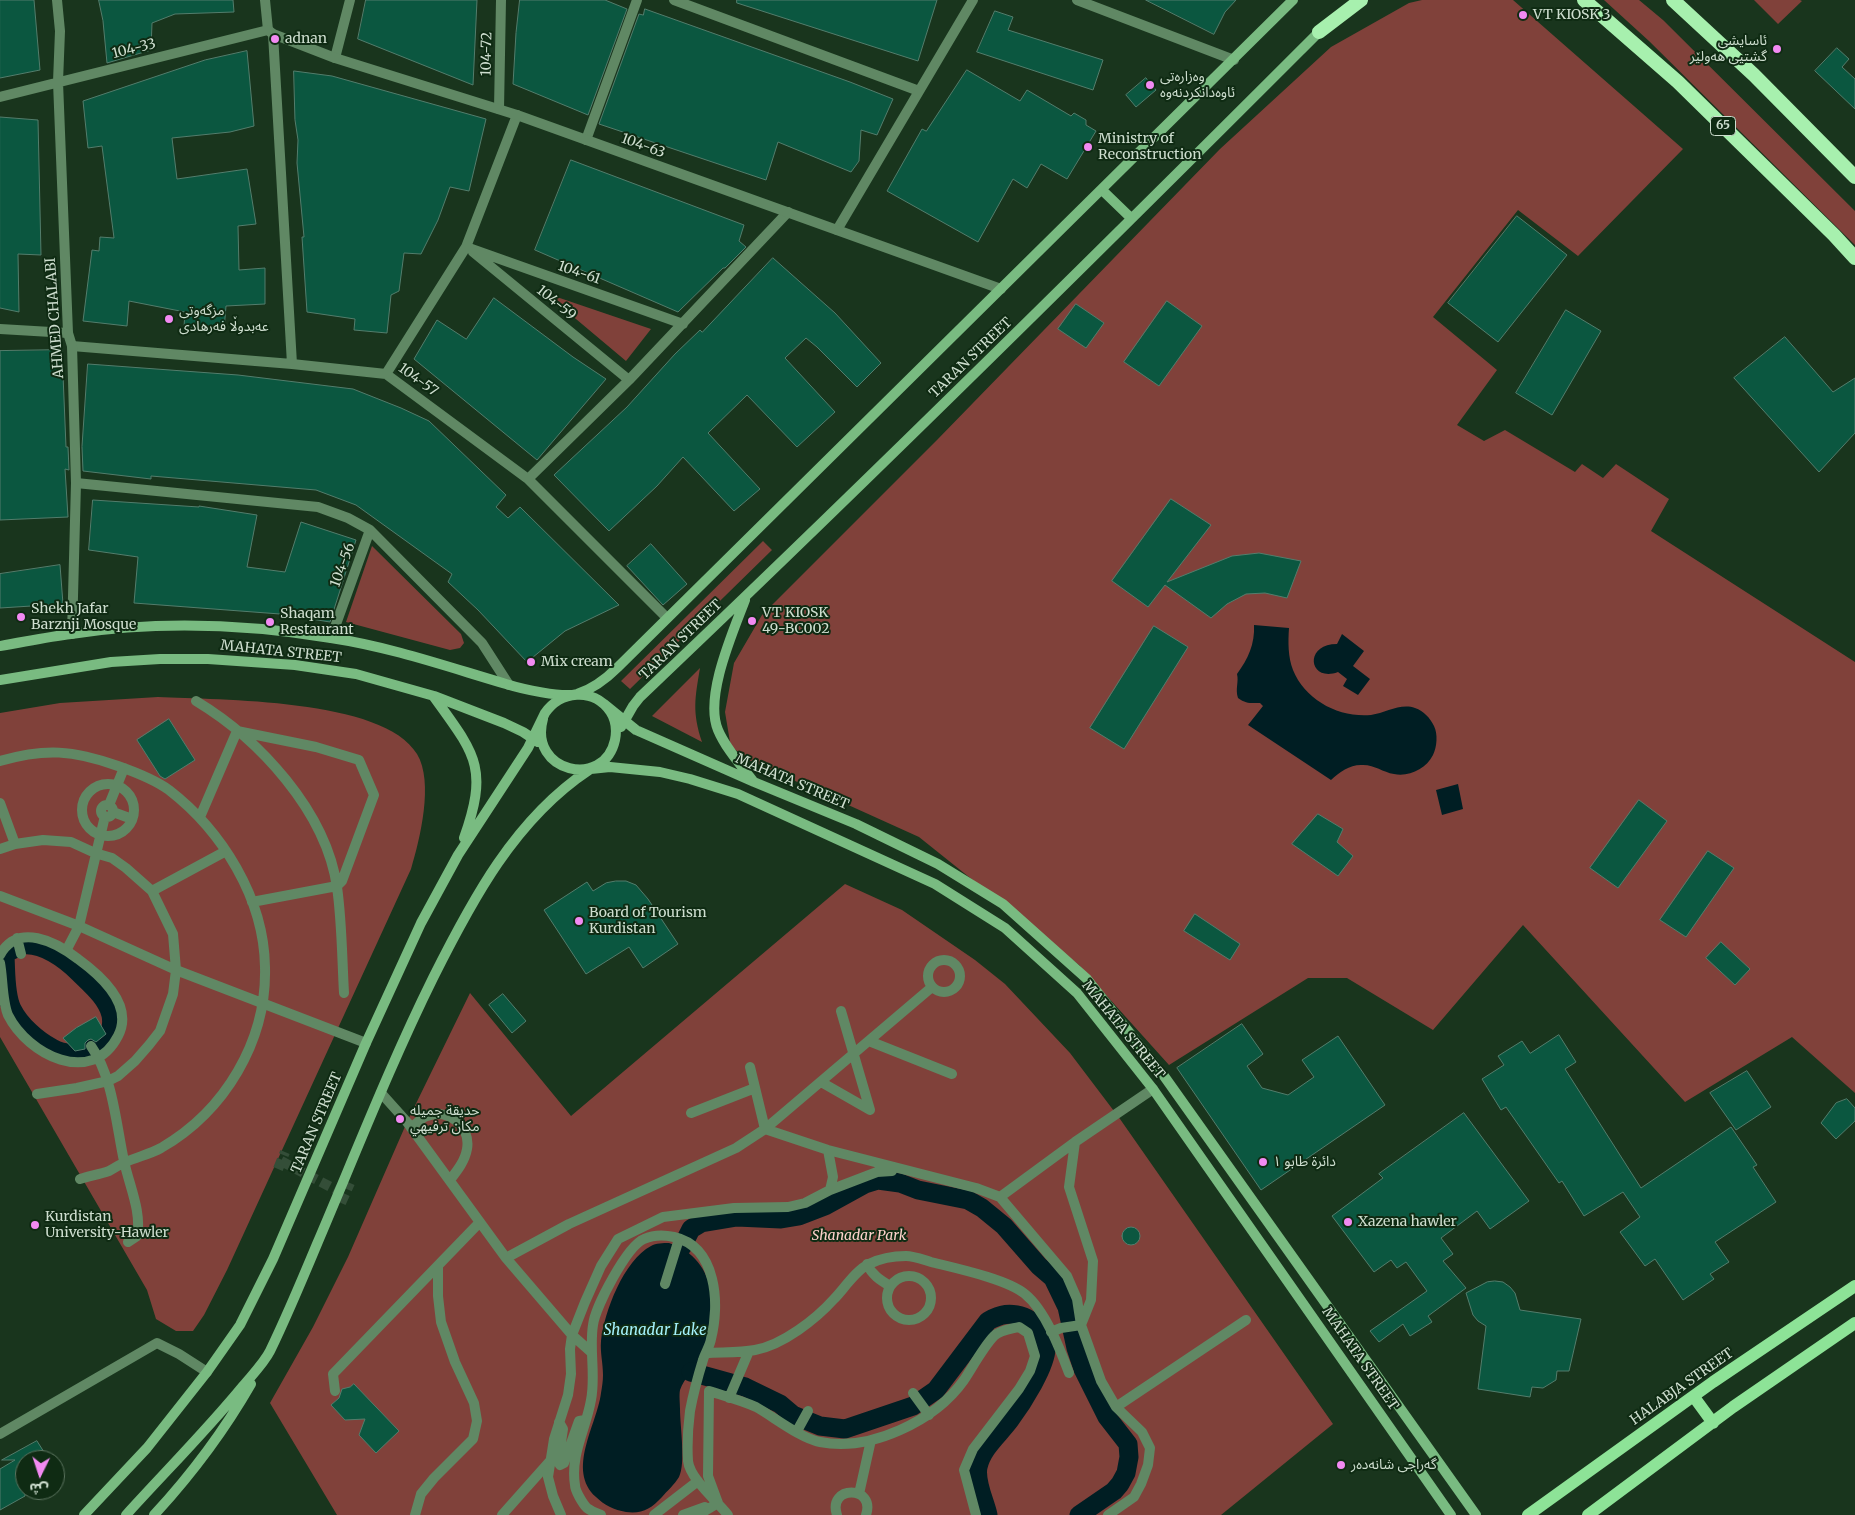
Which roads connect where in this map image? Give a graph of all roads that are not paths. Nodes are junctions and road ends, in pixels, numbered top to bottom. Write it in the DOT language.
graph roads {
  1 [pos="57,0"];
  2 [pos="266,0"];
  3 [pos="350,0"];
  4 [pos="501,0"];
  5 [pos="637,0"];
  6 [pos="674,0"];
  7 [pos="973,0"];
  8 [pos="1077,0"];
  9 [pos="1292,0"];
  10 [pos="1351,0"];
  11 [pos="1361,0"];
  12 [pos="1584,0"];
  13 [pos="1672,0"];
  14 [pos="270,32"];
  15 [pos="1319,32"];
  16 [pos="335,58"];
  17 [pos="1234,60"];
  18 [pos="58,82"];
  19 [pos="919,91"];
  20 [pos="0,97"];
  21 [pos="499,109"];
  22 [pos="517,115"];
  23 [pos="586,140"];
  24 [pos="1855,177"];
  25 [pos="1102,190"];
  26 [pos="788,212"];
  27 [pos="1132,218"];
  28 [pos="837,230"];
  29 [pos="466,247"];
  30 [pos="1855,258"];
  31 [pos="1002,289"];
  32 [pos="683,324"];
  33 [pos="0,329"];
  34 [pos="68,333"];
  35 [pos="72,346"];
  36 [pos="292,364"];
  37 [pos="386,374"];
  38 [pos="628,380"];
  39 [pos="528,479"];
  40 [pos="76,483"];
  41 [pos="370,530"];
  42 [pos="746,597"];
  43 [pos="667,618"];
  44 [pos="72,634"];
  45 [pos="331,638"];
  46 [pos="0,646"];
  47 [pos="0,680"];
  48 [pos="509,685"];
  49 [pos="576,694"];
  50 [pos="434,696"];
  51 [pos="196,701"];
  52 [pos="604,704"];
  53 [pos="543,719"];
  54 [pos="624,721"];
  55 [pos="237,731"];
  56 [pos="533,738"];
  57 [pos="616,738"];
  58 [pos="545,749"];
  59 [pos="0,761"];
  60 [pos="590,767"];
  61 [pos="124,768"];
  62 [pos="754,782"];
  63 [pos="117,786"];
  64 [pos="0,803"];
  65 [pos="83,803"];
  66 [pos="107,810"];
  67 [pos="200,818"];
  68 [pos="132,819"];
  69 [pos="100,834"];
  70 [pos="15,844"];
  71 [pos="0,849"];
  72 [pos="226,851"];
  73 [pos="95,853"];
  74 [pos="458,855"];
  75 [pos="336,886"];
  76 [pos="152,891"];
  77 [pos="0,896"];
  78 [pos="252,902"];
  79 [pos="79,926"];
  80 [pos="17,939"];
  81 [pos="67,949"];
  82 [pos="21,953"];
  83 [pos="0,955"];
  84 [pos="0,963"];
  85 [pos="176,970"];
  86 [pos="932,987"];
  87 [pos="344,993"];
  88 [pos="263,1003"];
  89 [pos="841,1011"];
  90 [pos="869,1041"];
  91 [pos="366,1043"];
  92 [pos="95,1051"];
  93 [pos="854,1054"];
  94 [pos="750,1067"];
  95 [pos="952,1074"];
  96 [pos="108,1081"];
  97 [pos="821,1082"];
  98 [pos="755,1088"];
  99 [pos="1152,1089"];
  100 [pos="381,1093"];
  101 [pos="37,1094"];
  102 [pos="691,1113"];
  103 [pos="411,1128"];
  104 [pos="765,1129"];
  105 [pos="1075,1142"];
  106 [pos="828,1150"];
  107 [pos="124,1162"];
  108 [pos="901,1170"];
  109 [pos="80,1179"];
  110 [pos="450,1180"];
  111 [pos="830,1190"];
  112 [pos="1000,1197"];
  113 [pos="480,1222"];
  114 [pos="681,1240"];
  115 [pos="128,1242"];
  116 [pos="506,1258"];
  117 [pos="867,1264"];
  118 [pos="438,1266"];
  119 [pos="665,1284"];
  120 [pos="890,1286"];
  121 [pos="1855,1286"];
  122 [pos="1246,1320"];
  123 [pos="1855,1323"];
  124 [pos="1080,1326"];
  125 [pos="1056,1330"];
  126 [pos="572,1335"];
  127 [pos="749,1351"];
  128 [pos="592,1352"];
  129 [pos="269,1353"];
  130 [pos="705,1356"];
  131 [pos="207,1372"];
  132 [pos="1069,1373"];
  133 [pos="335,1391"];
  134 [pos="913,1393"];
  135 [pos="1694,1397"];
  136 [pos="729,1398"];
  137 [pos="1116,1407"];
  138 [pos="808,1411"];
  139 [pos="928,1415"];
  140 [pos="585,1420"];
  141 [pos="559,1422"];
  142 [pos="1713,1423"];
  143 [pos="797,1431"];
  144 [pos="0,1434"];
  145 [pos="871,1440"];
  146 [pos="550,1461"];
  147 [pos="698,1482"];
  148 [pos="859,1494"];
  149 [pos="718,1503"];
  150 [pos="84,1515"];
  151 [pos="126,1515"];
  152 [pos="154,1515"];
  153 [pos="415,1515"];
  154 [pos="502,1515"];
  155 [pos="561,1515"];
  156 [pos="600,1515"];
  157 [pos="654,1515"];
  158 [pos="683,1515"];
  159 [pos="698,1515"];
  160 [pos="728,1515"];
  161 [pos="837,1515"];
  162 [pos="866,1515"];
  163 [pos="976,1515"];
  164 [pos="1108,1515"];
  165 [pos="1451,1515"];
  166 [pos="1476,1515"];
  167 [pos="1528,1515"];
  168 [pos="1588,1515"];
  1 -- 18 [label="street, AHMED CHALABI"];
  2 -- 14 [label="street"];
  3 -- 16 [label="street"];
  4 -- 21 [label="street, 104-72"];
  5 -- 23 [label="street"];
  6 -- 19 [label="street"];
  7 -- 19 [label="street"];
  8 -- 17 [label="street"];
  9 -- 17 [label="main road, TARAN STREET"];
  10 -- 15 [label="main road, TARAN STREET"];
  11 -- 15 [label="highway"];
  12 -- 30 [label="highway, 65"];
  13 -- 24 [label="highway"];
  14 -- 16 [label="street, 104-63"];
  14 -- 18 [label="street, 104-33"];
  14 -- 36 [label="street"];
  15 -- 27 [label="main road, TARAN STREET"];
  16 -- 21 [label="street, 104-63"];
  17 -- 25 [label="main road, TARAN STREET"];
  18 -- 20 [label="street, 104-33"];
  18 -- 34 [label="street, AHMED CHALABI"];
  19 -- 28 [label="street"];
  21 -- 22 [label="street, 104-63"];
  22 -- 23 [label="street, 104-63"];
  22 -- 29 [label="street"];
  23 -- 26 [label="street, 104-63"];
  25 -- 27 [label="main road"];
  25 -- 31 [label="main road, TARAN STREET"];
  26 -- 28 [label="street, 104-63"];
  26 -- 32 [label="street"];
  27 -- 42 [label="main road, TARAN STREET"];
  28 -- 31 [label="street, 104-63"];
  29 -- 32 [label="street, 104-61"];
  29 -- 37 [label="street"];
  29 -- 38 [label="street, 104-59"];
  31 -- 43 [label="main road, TARAN STREET"];
  32 -- 38 [label="street"];
  33 -- 34 [label="street"];
  34 -- 35 [label="street, AHMED CHALABI"];
  35 -- 36 [label="street, 104-57"];
  35 -- 40 [label="street, AHMED CHALABI"];
  36 -- 37 [label="street, 104-57"];
  37 -- 39 [label="street, 104-57"];
  38 -- 39 [label="street"];
  39 -- 43 [label="street, 104-57"];
  40 -- 41 [label="street"];
  40 -- 44 [label="street, AHMED CHALABI"];
  41 -- 45 [label="street, 104-56"];
  41 -- 48 [label="street"];
  42 -- 54 [label="main road, TARAN STREET"];
  42 -- 62 [label="main road"];
  43 -- 49 [label="main road, TARAN STREET"];
  44 -- 45 [label="main road, MAHATA STREET"];
  44 -- 46 [label="main road, MAHATA STREET"];
  45 -- 48 [label="main road, MAHATA STREET"];
  47 -- 50 [label="main road, MAHATA STREET"];
  48 -- 49 [label="main road, MAHATA STREET"];
  49 -- 52 [label="main road"];
  49 -- 53 [label="main road"];
  50 -- 56 [label="main road, MAHATA STREET"];
  50 -- 74 [label="main road"];
  51 -- 55 [label="street"];
  52 -- 54 [label="main road, MAHATA STREET"];
  52 -- 57 [label="main road"];
  53 -- 56 [label="main road, TARAN STREET"];
  53 -- 58 [label="main road"];
  54 -- 57 [label="main road, TARAN STREET"];
  54 -- 62 [label="main road, MAHATA STREET"];
  55 -- 67 [label="street"];
  55 -- 75 [label="street"];
  55 -- 75 [label="street"];
  56 -- 58 [label="main road, MAHATA STREET"];
  56 -- 74 [label="main road, TARAN STREET"];
  57 -- 60 [label="main road"];
  58 -- 60 [label="main road"];
  59 -- 61 [label="street"];
  60 -- 99 [label="main road, MAHATA STREET"];
  60 -- 100 [label="main road"];
  61 -- 63 [label="street"];
  61 -- 67 [label="street"];
  62 -- 166 [label="main road, MAHATA STREET"];
  63 -- 65 [label="street"];
  63 -- 66 [label="street"];
  63 -- 68 [label="street"];
  64 -- 70 [label="street"];
  65 -- 66 [label="street"];
  65 -- 69 [label="street"];
  66 -- 68 [label="street"];
  66 -- 69 [label="street"];
  67 -- 72 [label="street"];
  68 -- 69 [label="street"];
  69 -- 73 [label="street"];
  70 -- 71 [label="street"];
  70 -- 73 [label="street"];
  72 -- 76 [label="street"];
  72 -- 78 [label="street"];
  73 -- 76 [label="street"];
  73 -- 79 [label="street"];
  74 -- 91 [label="main road, TARAN STREET"];
  75 -- 78 [label="street"];
  75 -- 87 [label="street"];
  76 -- 85 [label="street"];
  77 -- 79 [label="street"];
  78 -- 88 [label="street"];
  79 -- 81 [label="street"];
  79 -- 85 [label="street"];
  80 -- 81 [label="street"];
  80 -- 82 [label="street"];
  80 -- 83 [label="street"];
  81 -- 92 [label="street"];
  84 -- 92 [label="street"];
  85 -- 88 [label="street"];
  85 -- 96 [label="street"];
  86 -- 90 [label="street"];
  88 -- 91 [label="street"];
  88 -- 107 [label="street"];
  89 -- 93 [label="street"];
  90 -- 93 [label="street"];
  90 -- 95 [label="street"];
  91 -- 131 [label="main road, TARAN STREET"];
  92 -- 96 [label="street"];
  93 -- 97 [label="street"];
  93 -- 97 [label="street"];
  94 -- 98 [label="street"];
  96 -- 101 [label="street"];
  96 -- 107 [label="street"];
  97 -- 104 [label="street"];
  98 -- 102 [label="street"];
  98 -- 104 [label="street"];
  99 -- 105 [label="street"];
  99 -- 165 [label="main road, MAHATA STREET"];
  100 -- 103 [label="street"];
  100 -- 129 [label="main road"];
  103 -- 110 [label="street"];
  103 -- 110 [label="street"];
  104 -- 106 [label="street"];
  104 -- 116 [label="street"];
  105 -- 112 [label="street"];
  105 -- 124 [label="street"];
  106 -- 108 [label="street"];
  106 -- 111 [label="street"];
  107 -- 109 [label="street"];
  107 -- 115 [label="street"];
  108 -- 111 [label="street"];
  108 -- 112 [label="street"];
  110 -- 113 [label="street"];
  111 -- 126 [label="street"];
  112 -- 124 [label="street"];
  113 -- 116 [label="street"];
  113 -- 118 [label="street"];
  114 -- 119 [label="street"];
  114 -- 128 [label="street"];
  114 -- 130 [label="street"];
  116 -- 126 [label="street"];
  117 -- 120 [label="street"];
  117 -- 125 [label="street"];
  117 -- 127 [label="street"];
  118 -- 133 [label="street"];
  118 -- 153 [label="street"];
  120 -- 120 [label="street"];
  121 -- 135 [label="main road, HALABJA STREET"];
  122 -- 137 [label="street"];
  123 -- 142 [label="main road"];
  124 -- 125 [label="street"];
  124 -- 137 [label="street"];
  125 -- 132 [label="street"];
  126 -- 128 [label="street"];
  126 -- 141 [label="street"];
  127 -- 130 [label="street"];
  127 -- 136 [label="street"];
  128 -- 140 [label="street"];
  129 -- 151 [label="main road"];
  129 -- 152 [label="main road"];
  130 -- 147 [label="street"];
  131 -- 144 [label="street"];
  131 -- 150 [label="main road, TARAN STREET"];
  134 -- 139 [label="street"];
  135 -- 142 [label="main road"];
  135 -- 167 [label="main road, HALABJA STREET"];
  136 -- 143 [label="street"];
  136 -- 149 [label="street"];
  137 -- 164 [label="street"];
  138 -- 143 [label="street"];
  139 -- 145 [label="street"];
  139 -- 163 [label="street"];
  140 -- 141 [label="street"];
  140 -- 156 [label="street"];
  141 -- 146 [label="street"];
  142 -- 168 [label="main road"];
  143 -- 145 [label="street"];
  145 -- 148 [label="street"];
  146 -- 154 [label="street"];
  146 -- 155 [label="street"];
  147 -- 149 [label="street"];
  147 -- 157 [label="street"];
  148 -- 161 [label="street"];
  148 -- 162 [label="street"];
  149 -- 158 [label="street"];
  149 -- 159 [label="street"];
  149 -- 160 [label="street"];
}
